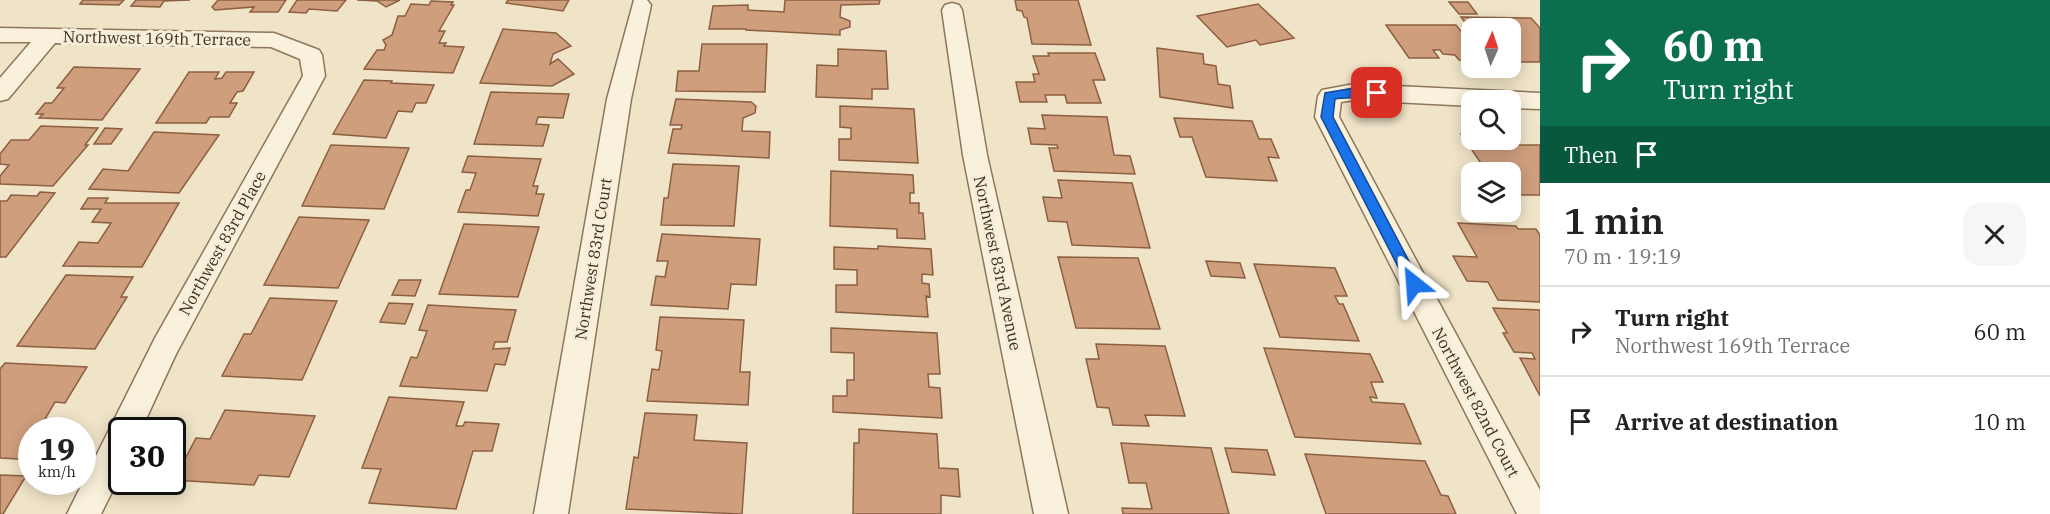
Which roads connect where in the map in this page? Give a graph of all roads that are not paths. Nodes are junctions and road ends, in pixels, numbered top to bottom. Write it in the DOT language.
graph roads {
  1 [pos="641,5"];
  2 [pos="952,10"];
  3 [pos="0,35"];
  4 [pos="48,37"];
  5 [pos="311,55"];
  6 [pos="0,93"];
  7 [pos="1540,101"];
  8 [pos="131,417"];
  9 [pos="108,465"];
  10 [pos="84,514"];
  11 [pos="551,514"];
  12 [pos="1051,514"];
  13 [pos="1535,514"];
  1 -- 11 [label="street, Northwest 83rd Court"];
  2 -- 12 [label="street, Northwest 83rd Avenue"];
  3 -- 4 [label="street, Northwest 169th Terrace"];
  4 -- 5 [label="street, Northwest 169th Terrace"];
  4 -- 6 [label="street"];
  5 -- 8 [label="street, Northwest 83rd Place"];
  7 -- 13 [label="street, Northwest 82nd Court"];
  9 -- 10 [label="street"];
}
